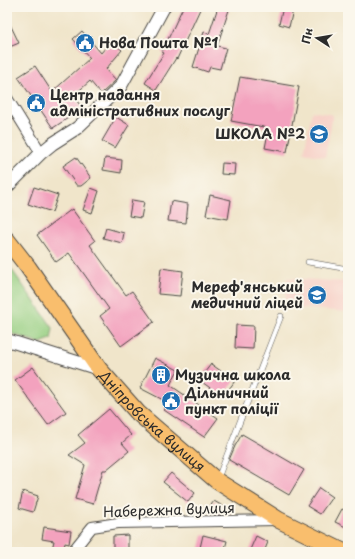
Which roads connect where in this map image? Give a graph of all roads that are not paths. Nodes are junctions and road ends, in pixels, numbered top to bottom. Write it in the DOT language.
graph roads {
  1 [pos="164,7"];
  2 [pos="7,98"];
  3 [pos="41,153"];
  4 [pos="7,187"];
  5 [pos="7,240"];
  6 [pos="308,262"];
  7 [pos="348,269"];
  8 [pos="281,316"];
  9 [pos="7,340"];
  10 [pos="99,368"];
  11 [pos="216,481"];
  12 [pos="279,520"];
  13 [pos="72,552"];
  14 [pos="344,552"];
  1 -- 3 [label="street"];
  2 -- 3 [label="street"];
  3 -- 4 [label="street"];
  5 -- 10 [label="highway, Дніпровська вулиця"];
  6 -- 7 [label="lane"];
  8 -- 11 [label="lane"];
  9 -- 10 [label="street"];
  10 -- 11 [label="highway, Дніпровська вулиця"];
  11 -- 12 [label="highway, Дніпровська вулиця"];
  12 -- 13 [label="street, Набережна вулиця"];
  12 -- 14 [label="highway, Дніпровська вулиця"];
}
